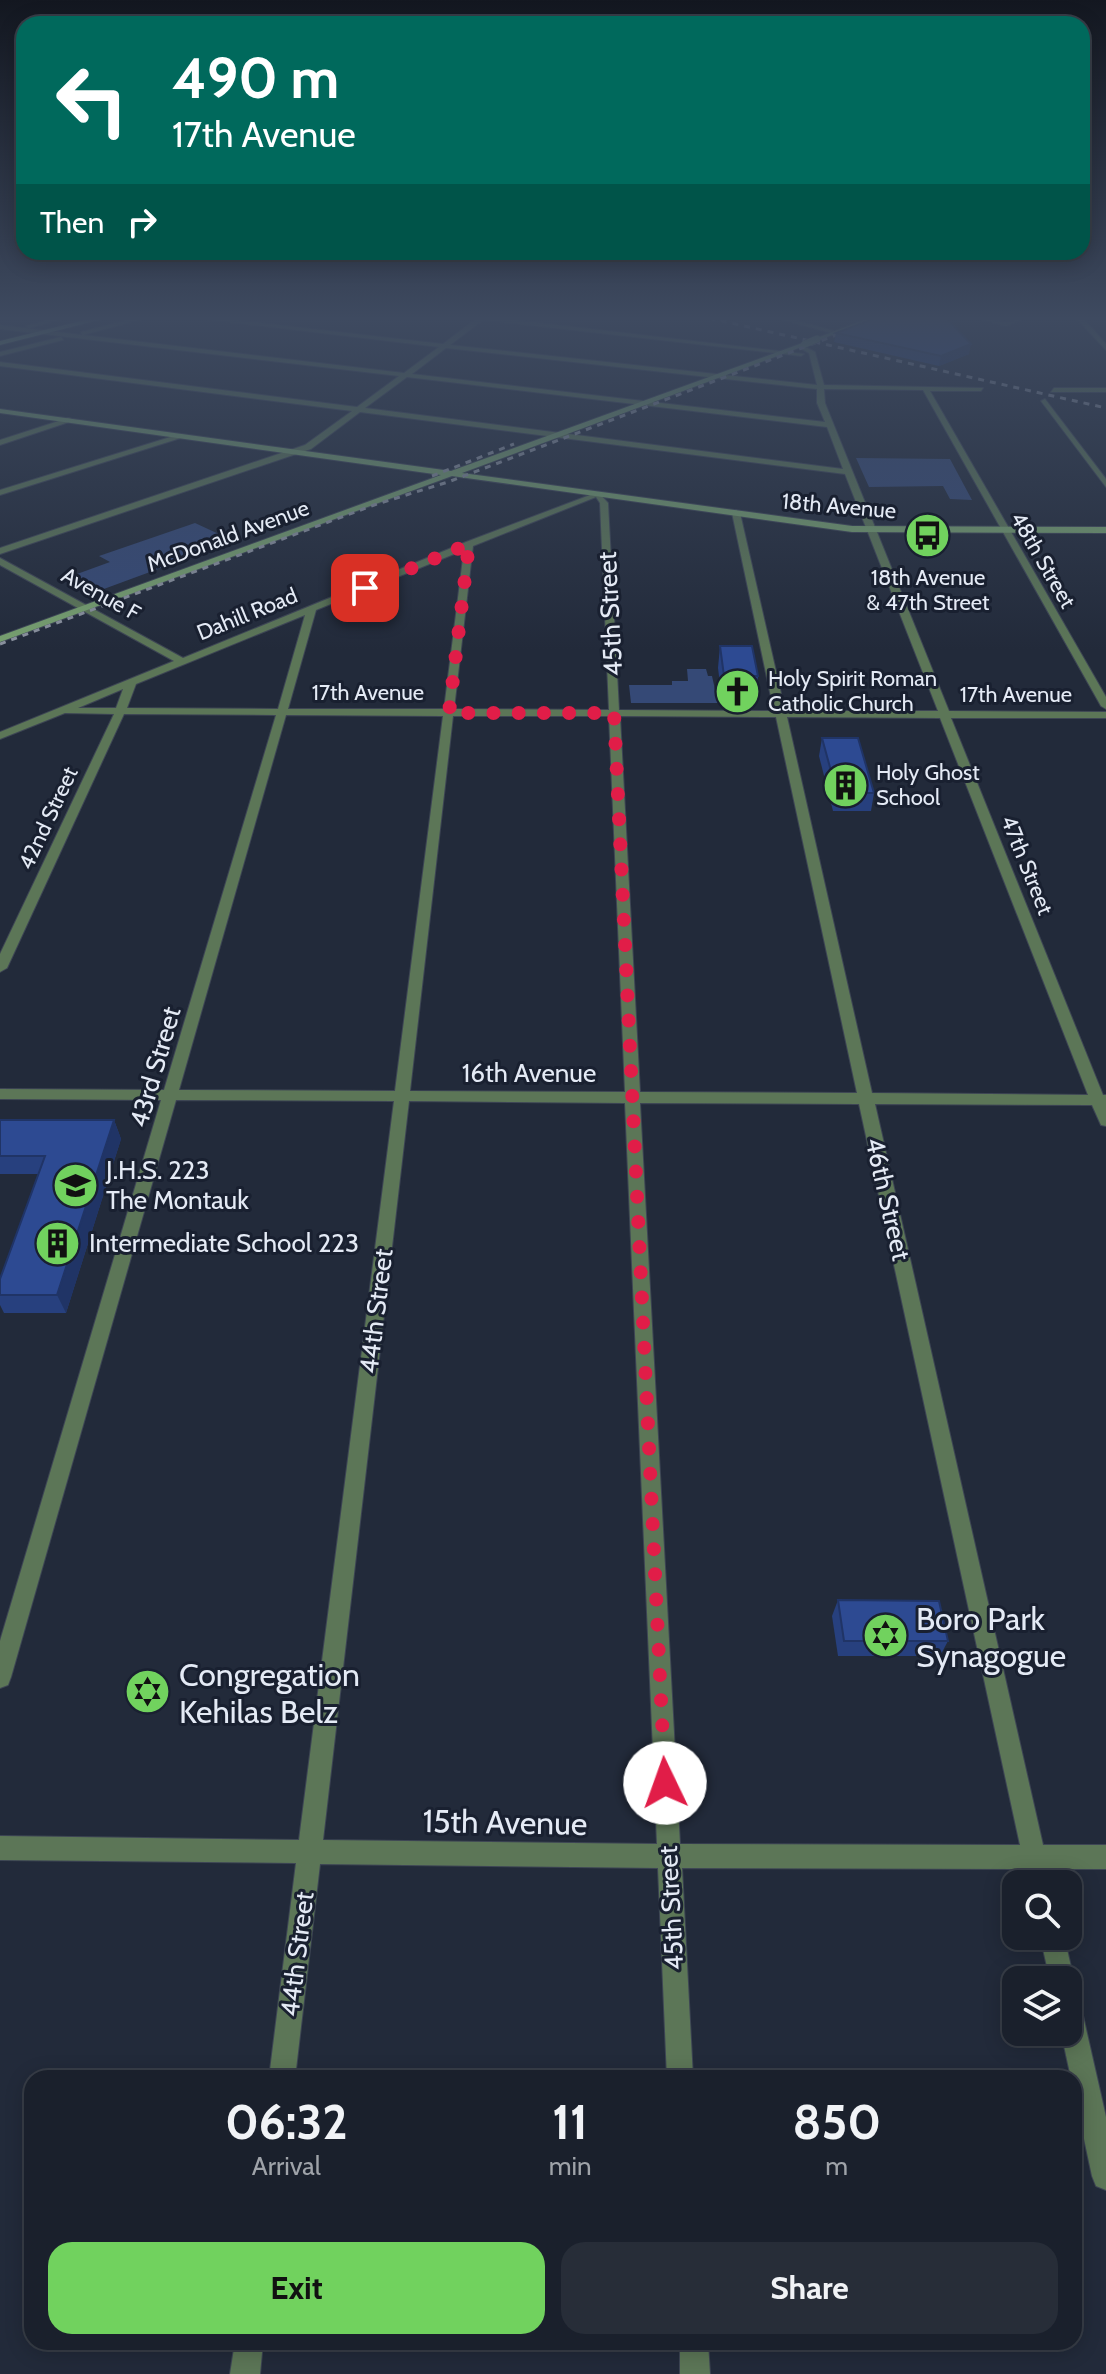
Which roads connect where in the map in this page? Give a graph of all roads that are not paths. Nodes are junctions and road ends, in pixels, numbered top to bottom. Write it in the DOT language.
graph roads {
  1 [pos="44,429"];
  2 [pos="133,429"];
  3 [pos="333,429"];
  4 [pos="508,429"];
  5 [pos="574,429"];
  6 [pos="832,429"];
  7 [pos="949,429"];
  8 [pos="1065,429"];
  9 [pos="557,435"];
  10 [pos="183,436"];
  11 [pos="0,443"];
  12 [pos="296,452"];
  13 [pos="849,472"];
  14 [pos="453,474"];
  15 [pos="1106,485"];
  16 [pos="0,493"];
  17 [pos="598,494"];
  18 [pos="736,513"];
  19 [pos="872,530"];
  20 [pos="1006,530"];
  21 [pos="1106,530"];
  22 [pos="469,544"];
  23 [pos="0,551"];
  24 [pos="0,561"];
  25 [pos="85,608"];
  26 [pos="312,609"];
  27 [pos="0,639"];
  28 [pos="183,662"];
  29 [pos="131,683"];
  30 [pos="1105,703"];
  31 [pos="62,711"];
  32 [pos="120,712"];
  33 [pos="285,712"];
  34 [pos="449,713"];
  35 [pos="614,713"];
  36 [pos="780,714"];
  37 [pos="945,714"];
  38 [pos="1106,715"];
  39 [pos="0,736"];
  40 [pos="0,968"];
  41 [pos="0,1094"];
  42 [pos="172,1095"];
  43 [pos="402,1096"];
  44 [pos="633,1098"];
  45 [pos="866,1099"];
  46 [pos="1102,1100"];
  47 [pos="1106,1121"];
  48 [pos="0,1677"];
  49 [pos="0,1848"];
  50 [pos="309,1852"];
  51 [pos="669,1856"];
  52 [pos="1034,1856"];
  53 [pos="1106,1857"];
  54 [pos="1037,1870"];
  55 [pos="1077,2046"];
  56 [pos="283,2070"];
  57 [pos="680,2070"];
  58 [pos="1106,2176"];
  59 [pos="248,2350"];
  60 [pos="694,2350"];
  61 [pos="245,2374"];
  62 [pos="695,2374"];
  1 -- 11 [label="street"];
  2 -- 10 [label="main road, 18th Avenue"];
  3 -- 12 [label="street"];
  4 -- 9 [label="street"];
  5 -- 9 [label="main road, McDonald Avenue"];
  6 -- 13 [label="street, 47th Street"];
  7 -- 20 [label="street, 48th Street"];
  8 -- 15 [label="street"];
  9 -- 13 [label="street"];
  9 -- 14 [label="main road, McDonald Avenue"];
  10 -- 12 [label="main road, 18th Avenue"];
  10 -- 16 [label="street"];
  12 -- 14 [label="main road, 18th Avenue"];
  12 -- 23 [label="street"];
  13 -- 19 [label="street, 47th Street"];
  14 -- 17 [label="main road, 18th Avenue"];
  14 -- 25 [label="main road, McDonald Avenue"];
  17 -- 18 [label="main road, 18th Avenue"];
  17 -- 22 [label="street, Dahill Road"];
  17 -- 35 [label="street, 45th Street"];
  18 -- 19 [label="main road, 18th Avenue"];
  18 -- 36 [label="street, 46th Street"];
  19 -- 20 [label="main road, 18th Avenue"];
  19 -- 37 [label="street, 47th Street"];
  20 -- 21 [label="main road, 18th Avenue"];
  20 -- 30 [label="street, 48th Street"];
  22 -- 26 [label="street, Dahill Road"];
  22 -- 34 [label="street, 44th Street"];
  24 -- 25 [label="street, Avenue F"];
  25 -- 27 [label="main road, McDonald Avenue"];
  25 -- 28 [label="street, Avenue F"];
  26 -- 28 [label="street, Dahill Road"];
  26 -- 33 [label="street, 43rd Street"];
  28 -- 29 [label="street, Dahill Road"];
  29 -- 31 [label="street, Dahill Road"];
  29 -- 32 [label="street, 42nd Street"];
  31 -- 32 [label="street, 17th Avenue"];
  31 -- 39 [label="street, Dahill Road"];
  32 -- 33 [label="street, 17th Avenue"];
  32 -- 40 [label="street, 42nd Street"];
  33 -- 34 [label="street, 17th Avenue"];
  33 -- 42 [label="street, 43rd Street"];
  34 -- 35 [label="street, 17th Avenue"];
  34 -- 43 [label="street, 44th Street"];
  35 -- 36 [label="street, 17th Avenue"];
  35 -- 44 [label="street, 45th Street"];
  36 -- 37 [label="street, 17th Avenue"];
  36 -- 45 [label="street, 46th Street"];
  37 -- 38 [label="street, 17th Avenue"];
  37 -- 46 [label="street, 47th Street"];
  41 -- 42 [label="street, 16th Avenue"];
  42 -- 43 [label="street, 16th Avenue"];
  42 -- 48 [label="street, 43rd Street"];
  43 -- 44 [label="street, 16th Avenue"];
  43 -- 50 [label="street, 44th Street"];
  44 -- 45 [label="street, 16th Avenue"];
  44 -- 51 [label="street, 45th Street"];
  45 -- 46 [label="street, 16th Avenue"];
  45 -- 52 [label="street, 46th Street"];
  46 -- 47 [label="street, 47th Street"];
  49 -- 50 [label="street, 15th Avenue"];
  50 -- 51 [label="street, 15th Avenue"];
  50 -- 56 [label="street, 44th Street"];
  51 -- 52 [label="street, 15th Avenue"];
  51 -- 57 [label="street, 45th Street"];
  52 -- 53 [label="street, 15th Avenue"];
  52 -- 54 [label="street, 46th Street"];
  55 -- 58 [label="street"];
  59 -- 61 [label="street"];
  60 -- 62 [label="street"];
}
